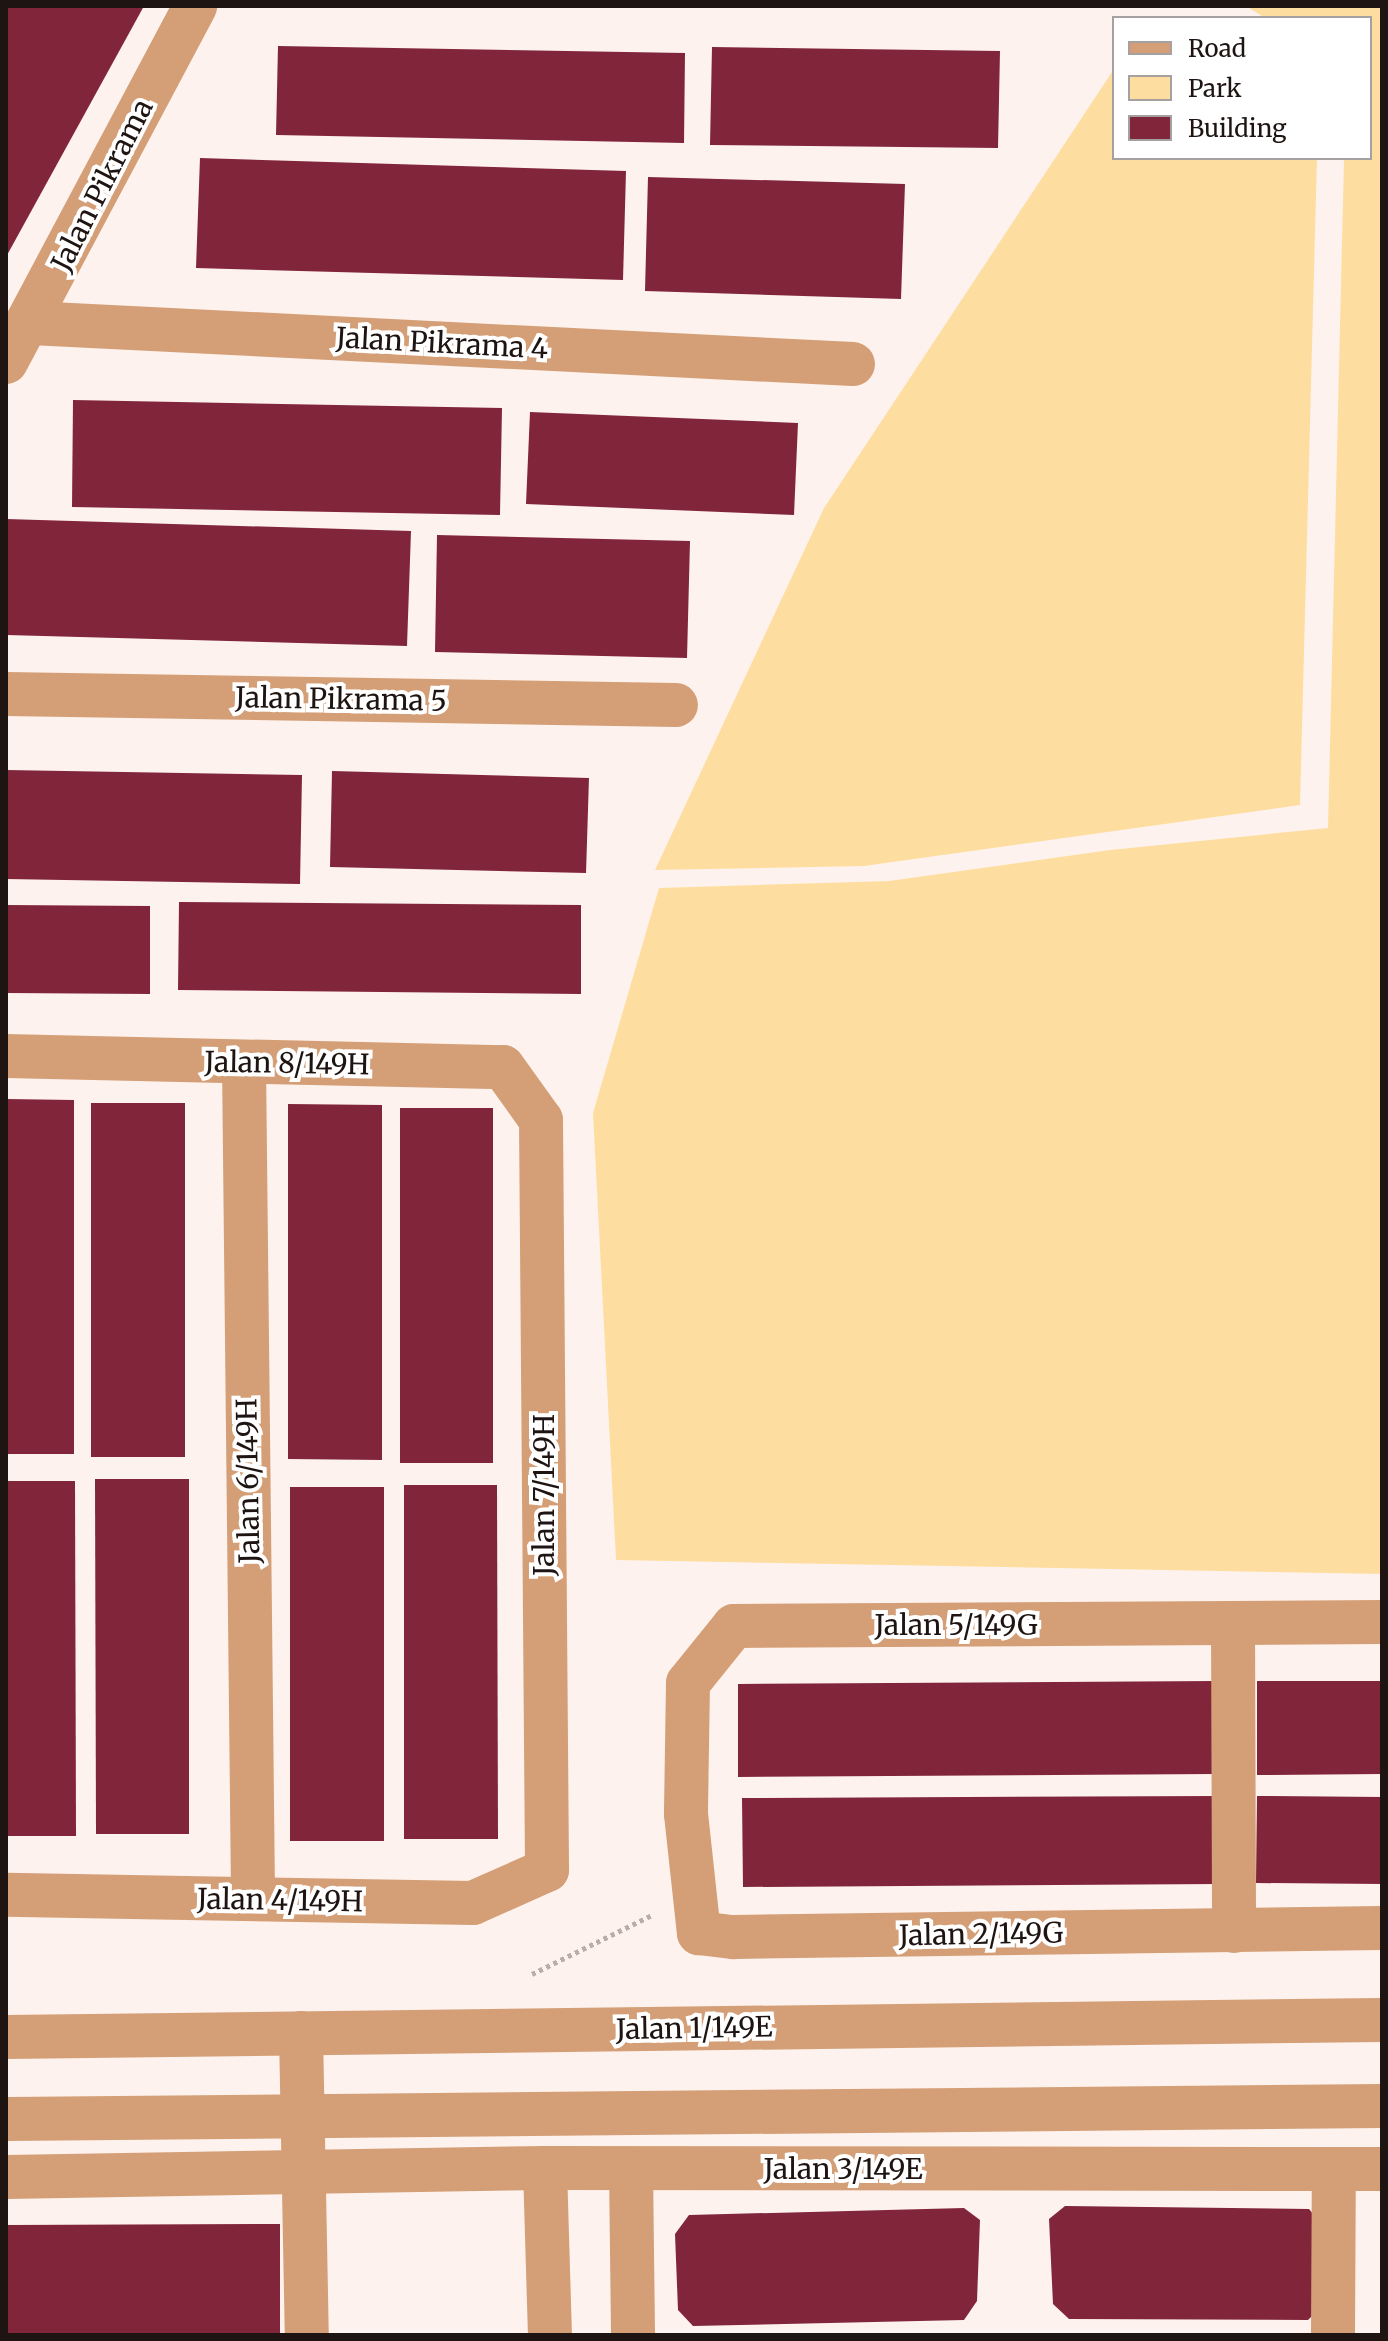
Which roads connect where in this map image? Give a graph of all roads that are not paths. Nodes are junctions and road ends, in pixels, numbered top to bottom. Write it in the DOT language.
graph roads {
  1 [pos="195,6"];
  2 [pos="31,323"];
  3 [pos="6,362"];
  4 [pos="853,364"];
  5 [pos="6,694"];
  6 [pos="676,705"];
  7 [pos="6,1056"];
  8 [pos="244,1062"];
  9 [pos="541,1120"];
  10 [pos="1382,1622"];
  11 [pos="1233,1623"];
  12 [pos="686,1814"];
  13 [pos="547,1870"];
  14 [pos="6,1895"];
  15 [pos="253,1899"];
  16 [pos="1382,1928"];
  17 [pos="1234,1931"];
  18 [pos="1382,2020"];
  19 [pos="301,2033"];
  20 [pos="6,2037"];
  21 [pos="1382,2106"];
  22 [pos="6,2119"];
  23 [pos="304,2120"];
  24 [pos="545,2168"];
  25 [pos="305,2169"];
  26 [pos="631,2169"];
  27 [pos="1382,2169"];
  28 [pos="1334,2170"];
  29 [pos="6,2177"];
  30 [pos="307,2335"];
  31 [pos="550,2335"];
  32 [pos="633,2335"];
  33 [pos="1333,2335"];
  1 -- 2 [label="street, Jalan Pikrama"];
  2 -- 3 [label="street, Jalan Pikrama"];
  2 -- 4 [label="street, Jalan Pikrama 4"];
  5 -- 6 [label="street, Jalan Pikrama 5"];
  7 -- 8 [label="street, Jalan 8/149H"];
  8 -- 9 [label="street, Jalan 8/149H"];
  8 -- 15 [label="street, Jalan 6/149H"];
  9 -- 13 [label="street, Jalan 7/149H"];
  10 -- 11 [label="street, Jalan 5/149G"];
  11 -- 12 [label="street, Jalan 5/149G"];
  11 -- 17 [label="street"];
  12 -- 17 [label="street, Jalan 2/149G"];
  13 -- 15 [label="street, Jalan 4/149H"];
  14 -- 15 [label="street, Jalan 4/149H"];
  16 -- 17 [label="street, Jalan 2/149G"];
  18 -- 19 [label="street, Jalan 1/149E"];
  19 -- 20 [label="street, Jalan 1/149E"];
  19 -- 23 [label="street"];
  21 -- 23 [label="street"];
  22 -- 23 [label="street"];
  23 -- 25 [label="street"];
  24 -- 25 [label="street, Jalan 3/149E"];
  24 -- 26 [label="street, Jalan 3/149E"];
  24 -- 31 [label="street"];
  25 -- 29 [label="street, Jalan 3/149E"];
  25 -- 30 [label="street"];
  26 -- 28 [label="street, Jalan 3/149E"];
  26 -- 32 [label="street"];
  27 -- 28 [label="street, Jalan 3/149E"];
  28 -- 33 [label="street"];
}
